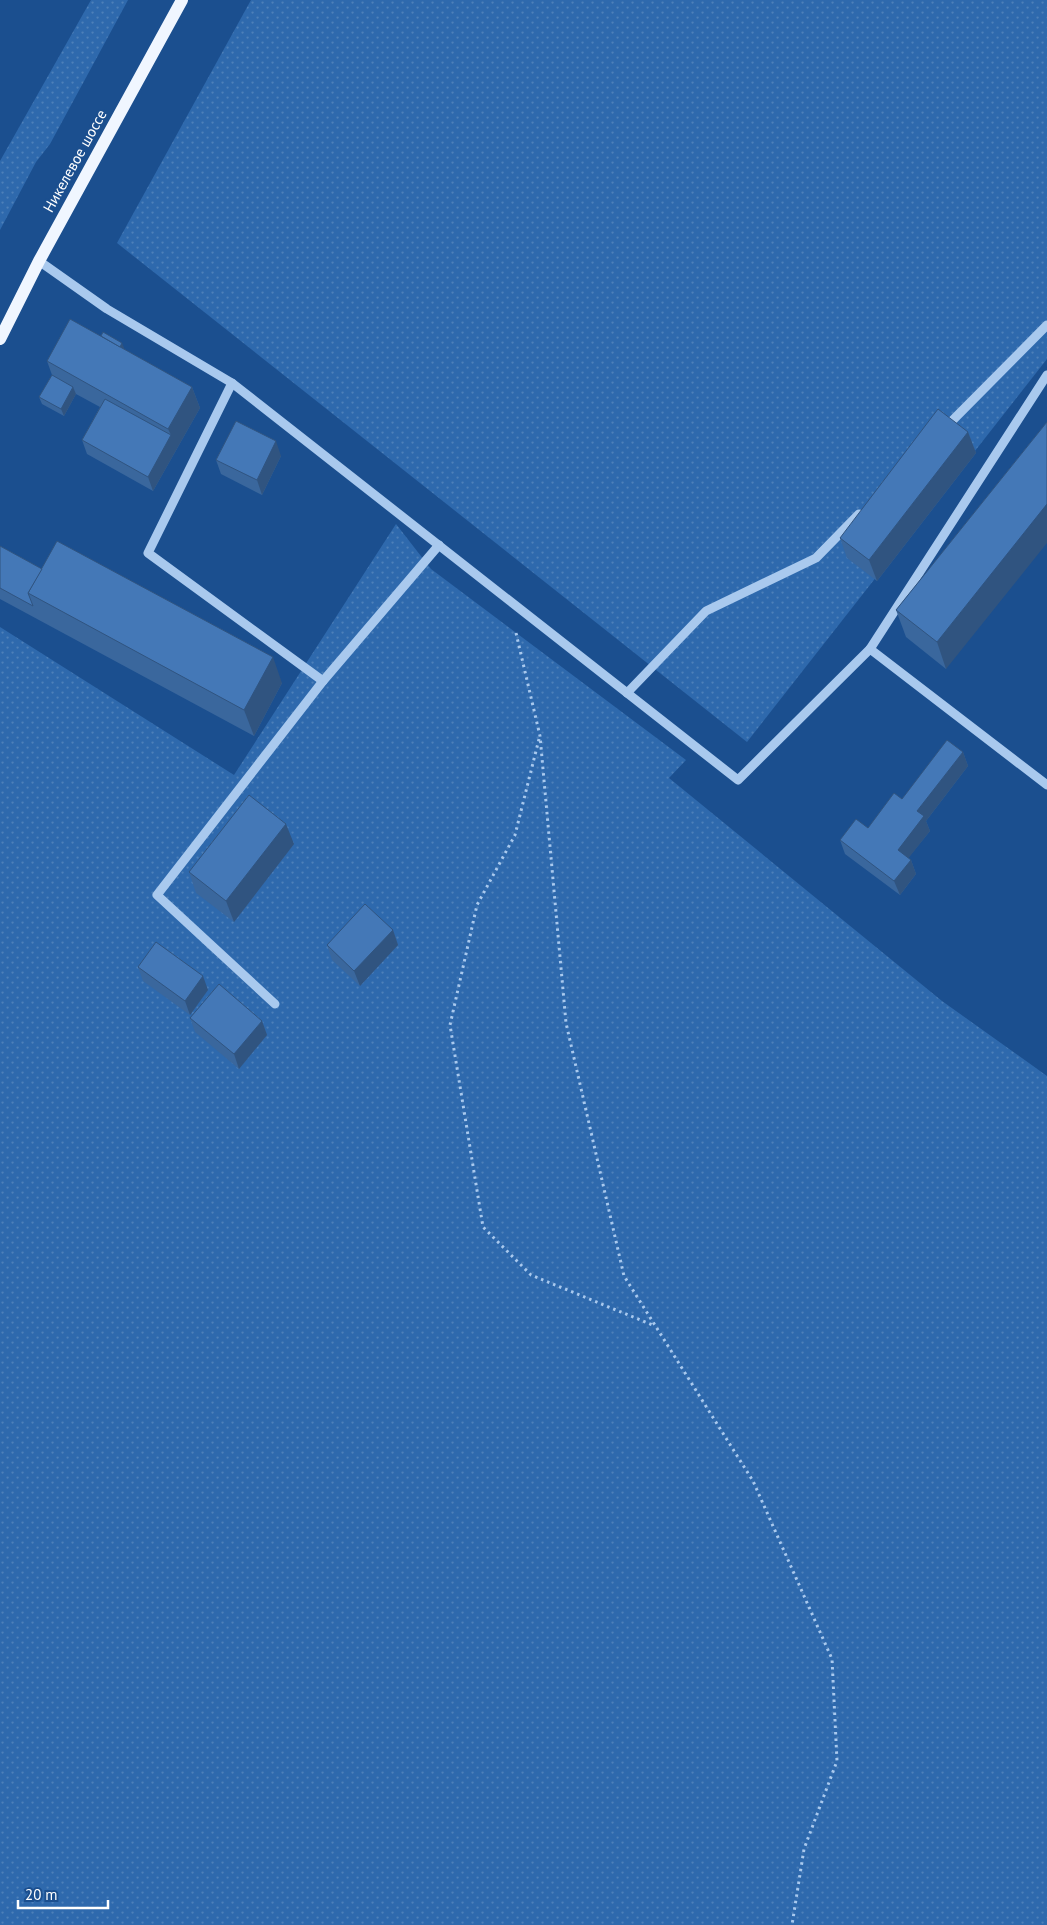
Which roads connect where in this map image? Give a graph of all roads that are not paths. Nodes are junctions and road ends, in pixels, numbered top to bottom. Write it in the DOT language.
graph roads {
  1 [pos="182,0"];
  2 [pos="39,261"];
  3 [pos="1047,325"];
  4 [pos="0,339"];
  5 [pos="1047,375"];
  6 [pos="232,383"];
  7 [pos="935,438"];
  8 [pos="865,508"];
  9 [pos="439,545"];
  10 [pos="870,649"];
  11 [pos="323,681"];
  12 [pos="627,693"];
  13 [pos="1047,785"];
  14 [pos="275,1004"];
  1 -- 2 [label="main road, Никелевое шоссе"];
  2 -- 4 [label="main road, Никелевое шоссе"];
  2 -- 6 [label="lane"];
  3 -- 7 [label="lane"];
  5 -- 10 [label="lane"];
  6 -- 9 [label="lane"];
  6 -- 11 [label="lane"];
  8 -- 12 [label="lane"];
  9 -- 11 [label="lane"];
  9 -- 12 [label="lane"];
  10 -- 12 [label="lane"];
  10 -- 13 [label="lane"];
  11 -- 14 [label="lane"];
}
